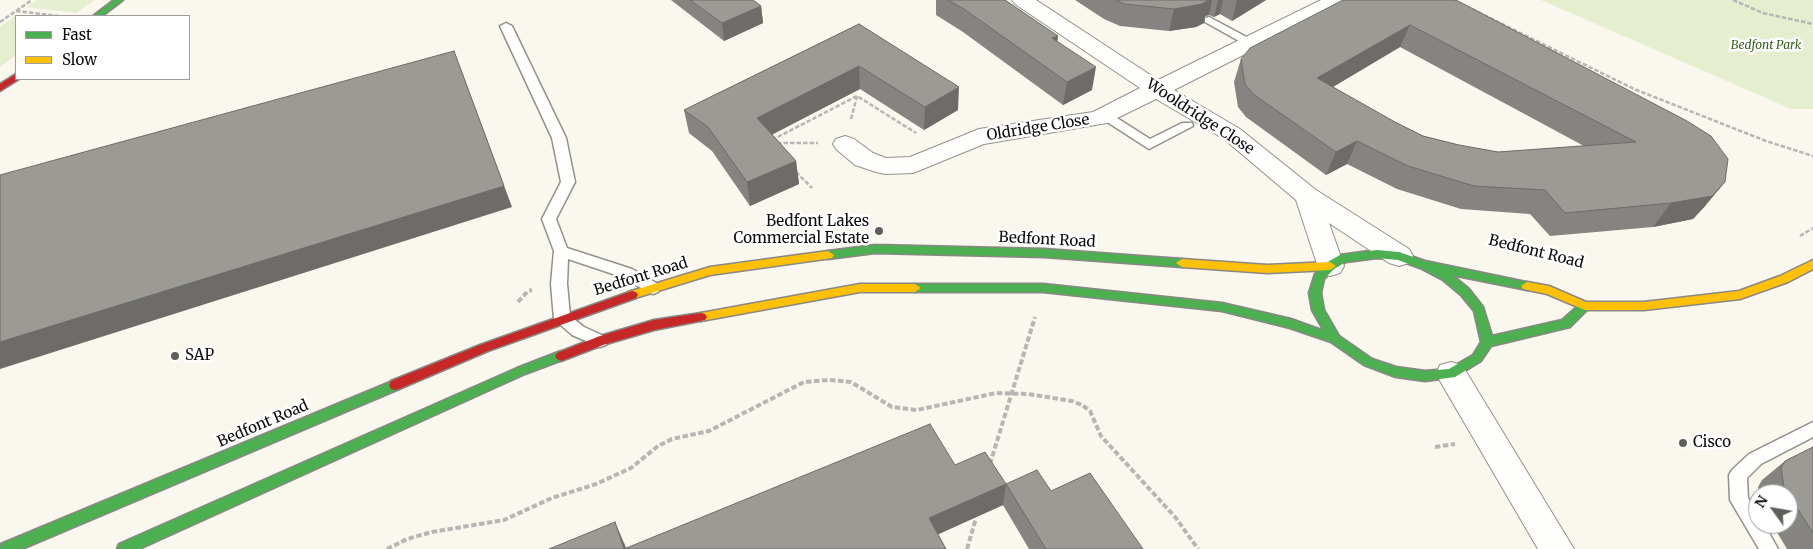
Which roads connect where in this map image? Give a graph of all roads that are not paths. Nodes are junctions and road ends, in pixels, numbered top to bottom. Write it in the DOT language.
graph roads {
  1 [pos="119,0"];
  2 [pos="1022,0"];
  3 [pos="1337,0"];
  4 [pos="99,15"];
  5 [pos="1209,20"];
  6 [pos="506,26"];
  7 [pos="1250,43"];
  8 [pos="15,77"];
  9 [pos="0,88"];
  10 [pos="1158,90"];
  11 [pos="1106,115"];
  12 [pos="1187,126"];
  13 [pos="845,144"];
  14 [pos="1308,196"];
  15 [pos="561,251"];
  16 [pos="1399,256"];
  17 [pos="1813,264"];
  18 [pos="1424,265"];
  19 [pos="1330,266"];
  20 [pos="653,288"];
  21 [pos="1585,306"];
  22 [pos="562,319"];
  23 [pos="1335,339"];
  24 [pos="600,341"];
  25 [pos="1486,342"];
  26 [pos="1451,374"];
  27 [pos="1813,430"];
  28 [pos="6,549"];
  29 [pos="124,549"];
  30 [pos="1557,549"];
  31 [pos="1770,549"];
  1 -- 4 [label="street"];
  2 -- 10 [label="street, Wooldridge Close"];
  3 -- 7 [label="street, Oldridge Close"];
  5 -- 7 [label="lane"];
  6 -- 15 [label="lane"];
  7 -- 10 [label="street, Oldridge Close"];
  8 -- 9 [label="street"];
  10 -- 11 [label="street, Oldridge Close"];
  10 -- 14 [label="street, Wooldridge Close"];
  11 -- 12 [label="lane"];
  11 -- 13 [label="street, Oldridge Close"];
  14 -- 16 [label="street, Wooldridge Close"];
  14 -- 19 [label="street"];
  15 -- 20 [label="lane"];
  15 -- 22 [label="lane"];
  16 -- 18 [label="street, Bedfont Road"];
  16 -- 19 [label="street, Bedfont Road"];
  17 -- 21 [label="street, Bedfont Road"];
  18 -- 21 [label="street, Bedfont Road"];
  18 -- 25 [label="street, Bedfont Road"];
  19 -- 20 [label="street, Bedfont Road"];
  19 -- 23 [label="street"];
  20 -- 22 [label="street, Bedfont Road"];
  21 -- 25 [label="street"];
  22 -- 24 [label="lane"];
  22 -- 28 [label="street, Bedfont Road"];
  23 -- 24 [label="street"];
  23 -- 26 [label="street"];
  24 -- 29 [label="street"];
  25 -- 26 [label="street"];
  26 -- 30 [label="street"];
  27 -- 31 [label="lane"];
}
